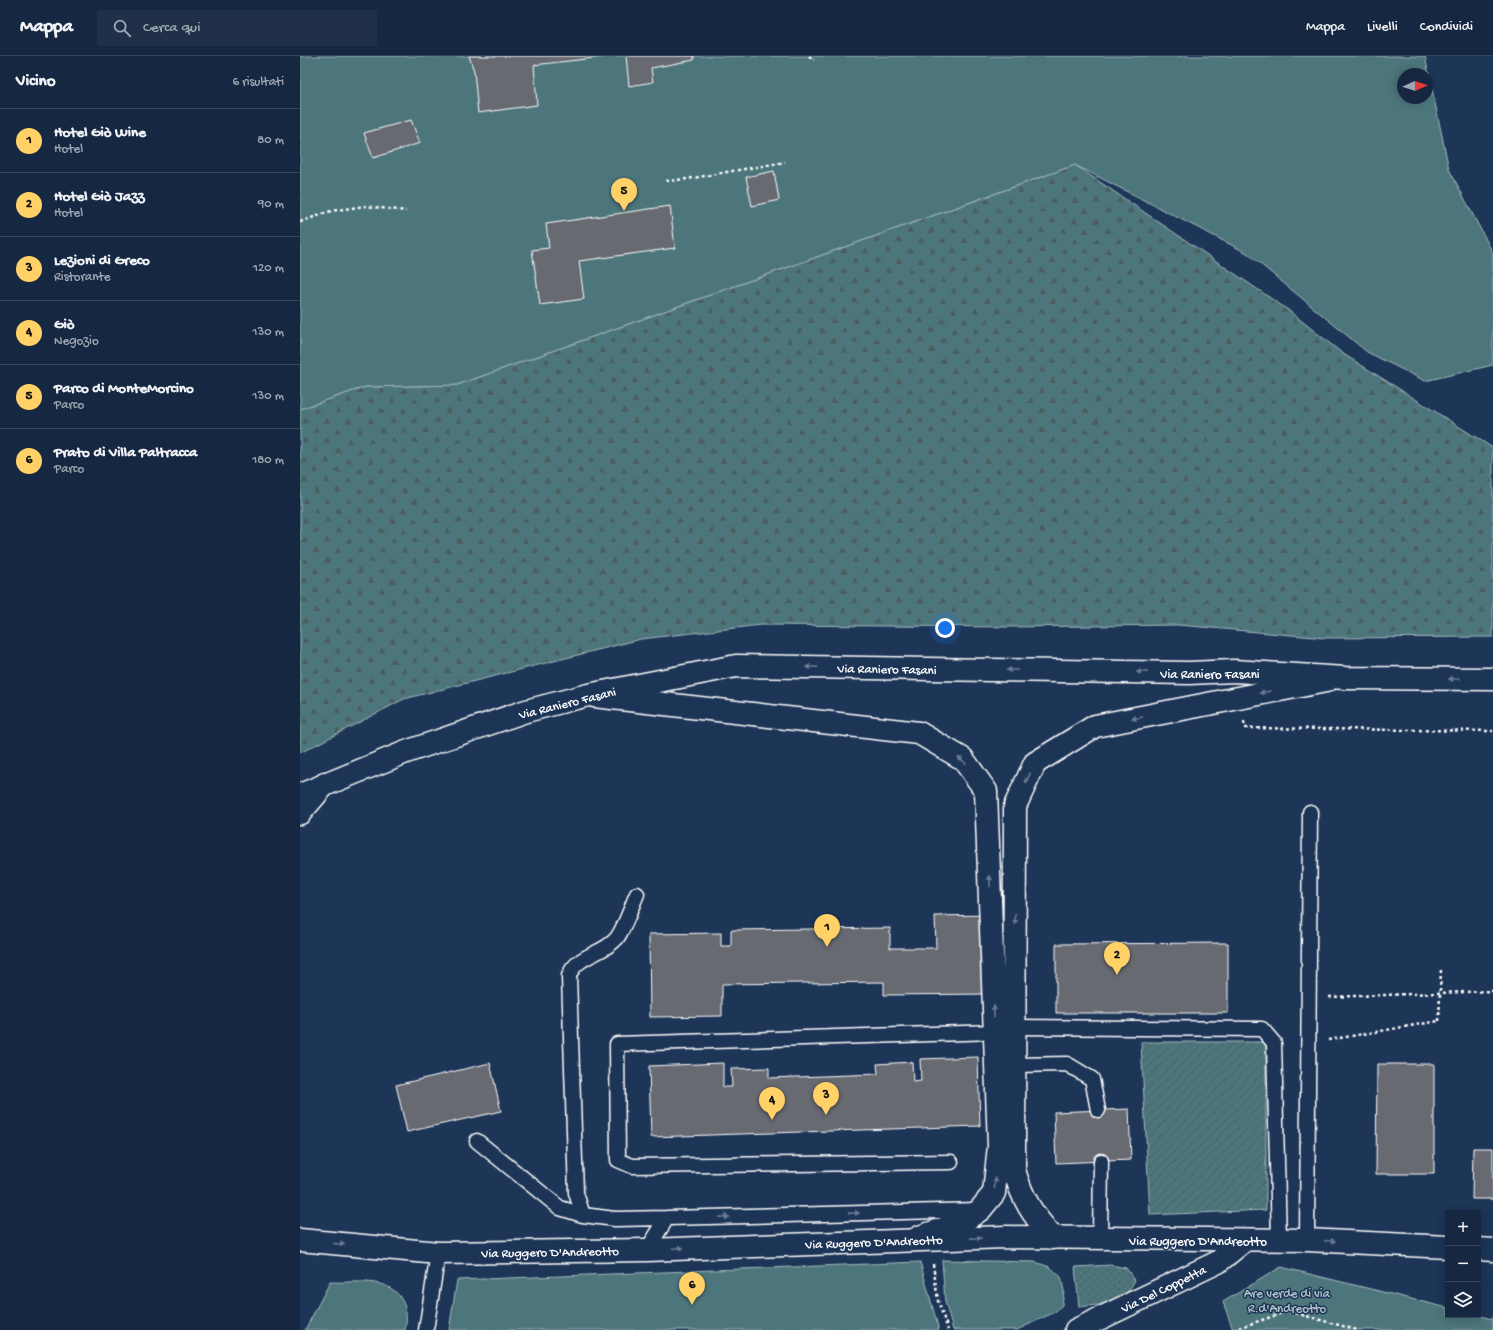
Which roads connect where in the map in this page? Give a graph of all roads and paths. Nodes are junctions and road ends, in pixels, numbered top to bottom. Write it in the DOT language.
graph roads {
  1 [pos="809,56"];
  2 [pos="814,60"];
  3 [pos="785,162"];
  4 [pos="666,181"];
  5 [pos="406,211"];
  6 [pos="300,222"];
  7 [pos="1345,678"];
  8 [pos="1493,679"];
  9 [pos="588,695"];
  10 [pos="1237,697"];
  11 [pos="1493,731"];
  12 [pos="325,784"];
  13 [pos="300,795"];
  14 [pos="1310,812"];
  15 [pos="300,813"];
  16 [pos="637,894"];
  17 [pos="1441,968"];
  18 [pos="1493,991"];
  19 [pos="1308,998"];
  20 [pos="1005,1029"];
  21 [pos="1308,1043"];
  22 [pos="1014,1065"];
  23 [pos="1098,1110"];
  24 [pos="477,1140"];
  25 [pos="1101,1161"];
  26 [pos="951,1162"];
  27 [pos="980,1210"];
  28 [pos="582,1215"];
  29 [pos="666,1218"];
  30 [pos="1053,1238"];
  31 [pos="1100,1239"];
  32 [pos="300,1240"];
  33 [pos="920,1240"];
  34 [pos="1245,1240"];
  35 [pos="1279,1240"];
  36 [pos="1307,1240"];
  37 [pos="1445,1247"];
  38 [pos="1481,1249"];
  39 [pos="647,1250"];
  40 [pos="1493,1250"];
  41 [pos="438,1253"];
  42 [pos="426,1330"];
  43 [pos="948,1330"];
  44 [pos="1076,1330"];
  45 [pos="1233,1330"];
  46 [pos="1357,1330"];
  1 -- 2 [label="path"];
  3 -- 4 [label="path"];
  5 -- 6 [label="path"];
  8 -- 7 [label="main road, Via Raniero Fasani, one-way"];
  7 -- 9 [label="main road, Via Raniero Fasani, one-way"];
  7 -- 10 [label="main road, one-way"];
  9 -- 12 [label="main road, Via Raniero Fasani"];
  20 -- 9 [label="main road, one-way"];
  10 -- 11 [label="path"];
  10 -- 20 [label="main road, one-way"];
  12 -- 13 [label="main road, Via Raniero Fasani"];
  12 -- 15 [label="main road"];
  14 -- 19 [label="lane"];
  16 -- 28 [label="lane"];
  17 -- 21 [label="path, bridge"];
  18 -- 19 [label="path"];
  19 -- 21 [label="lane"];
  20 -- 22 [label="main road"];
  20 -- 26 [label="lane"];
  27 -- 20 [label="main road, one-way"];
  20 -- 35 [label="lane"];
  21 -- 36 [label="lane"];
  22 -- 23 [label="lane"];
  22 -- 30 [label="main road"];
  24 -- 28 [label="lane"];
  25 -- 31 [label="lane"];
  29 -- 27 [label="lane, one-way"];
  27 -- 33 [label="main road"];
  28 -- 29 [label="lane"];
  29 -- 39 [label="lane"];
  30 -- 31 [label="main road, Via Ruggero D'Andreotto"];
  33 -- 30 [label="main road, Via Ruggero D'Andreotto, one-way"];
  31 -- 34 [label="main road, Via Ruggero D'Andreotto"];
  32 -- 41 [label="main road, Via Ruggero D'Andreotto, one-way"];
  39 -- 33 [label="main road, Via Ruggero D'Andreotto, one-way"];
  33 -- 43 [label="path"];
  34 -- 35 [label="main road, Via Ruggero D'Andreotto"];
  34 -- 44 [label="main road, Via Del Coppetta"];
  35 -- 36 [label="main road, Via Ruggero D'Andreotto"];
  36 -- 37 [label="main road, Via Ruggero D'Andreotto, one-way"];
  38 -- 40 [label="main road"];
  39 -- 41 [label="main road, Via Ruggero D'Andreotto"];
  41 -- 42 [label="lane"];
  45 -- 46 [label="path"];
}
